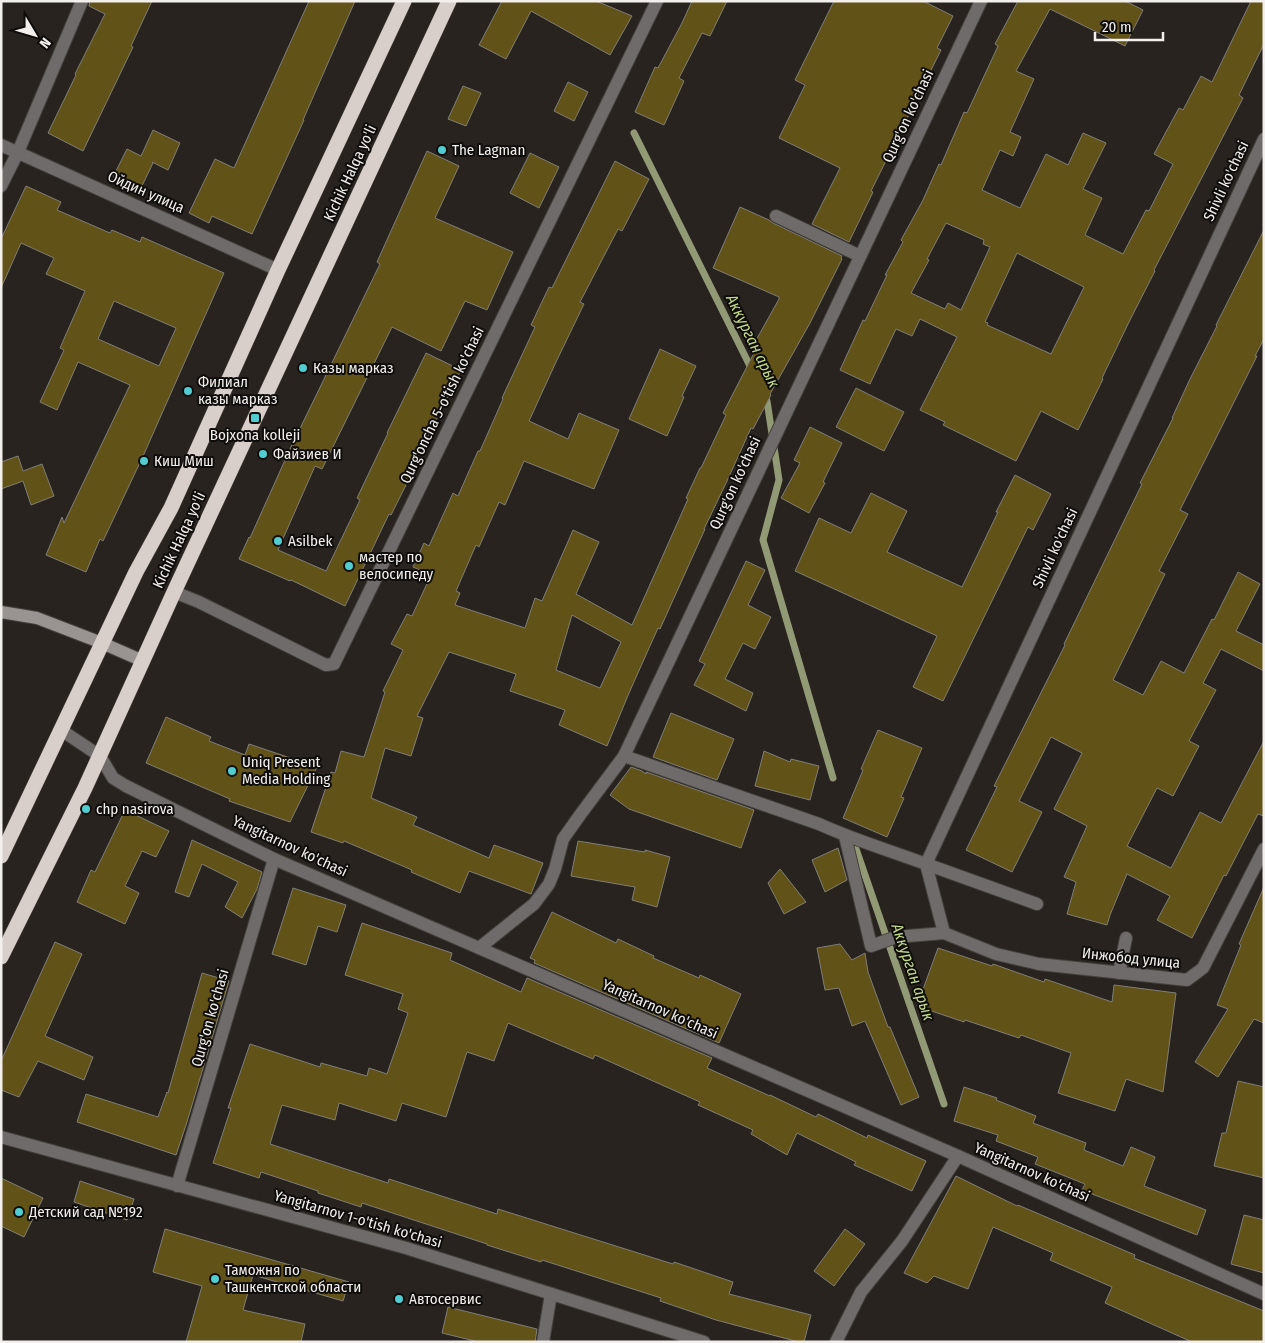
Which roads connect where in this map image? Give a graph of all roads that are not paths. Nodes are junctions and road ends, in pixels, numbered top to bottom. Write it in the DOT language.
graph roads {
  1 [pos="82,1"];
  2 [pos="404,1"];
  3 [pos="449,1"];
  4 [pos="657,1"];
  5 [pos="981,1"];
  6 [pos="1264,139"];
  7 [pos="1,145"];
  8 [pos="18,152"];
  9 [pos="1,186"];
  10 [pos="776,216"];
  11 [pos="860,256"];
  12 [pos="278,270"];
  13 [pos="174,592"];
  14 [pos="1,612"];
  15 [pos="102,643"];
  16 [pos="143,661"];
  17 [pos="61,730"];
  18 [pos="100,756"];
  19 [pos="624,756"];
  20 [pos="844,836"];
  21 [pos="1264,849"];
  22 [pos="1,856"];
  23 [pos="274,859"];
  24 [pos="926,864"];
  25 [pos="1037,904"];
  26 [pos="944,933"];
  27 [pos="1126,938"];
  28 [pos="479,948"];
  29 [pos="1,957"];
  30 [pos="1119,973"];
  31 [pos="1,1137"];
  32 [pos="958,1156"];
  33 [pos="177,1186"];
  34 [pos="551,1294"];
  35 [pos="1264,1294"];
  36 [pos="543,1342"];
  37 [pos="704,1342"];
  38 [pos="836,1342"];
  1 -- 8 [label="street"];
  2 -- 12 [label="highway, Kichik Halqa yo'li"];
  3 -- 13 [label="highway, Kichik Halqa yo'li"];
  4 -- 13 [label="street, Qurg'oncha 5-o'tish ko'chasi"];
  5 -- 11 [label="street, Qurg'on ko'chasi"];
  6 -- 24 [label="street, Shivli ko'chasi"];
  7 -- 8 [label="street, Ойдин улица"];
  8 -- 9 [label="street"];
  8 -- 12 [label="street, Ойдин улица"];
  10 -- 11 [label="street"];
  11 -- 19 [label="street, Qurg'on ko'chasi"];
  12 -- 15 [label="highway, Kichik Halqa yo'li"];
  13 -- 16 [label="highway, Kichik Halqa yo'li"];
  14 -- 15 [label="main road"];
  15 -- 16 [label="main road"];
  15 -- 17 [label="highway, Kichik Halqa yo'li"];
  16 -- 18 [label="highway, Kichik Halqa yo'li"];
  17 -- 18 [label="street, Yangitarnov ko'chasi"];
  17 -- 22 [label="highway, Kichik Halqa yo'li"];
  18 -- 23 [label="street, Yangitarnov ko'chasi"];
  18 -- 29 [label="highway, Kichik Halqa yo'li"];
  19 -- 20 [label="street"];
  19 -- 28 [label="street, Qurg'on ko'chasi"];
  20 -- 24 [label="street"];
  20 -- 26 [label="street"];
  21 -- 30 [label="street, Инжобод улица"];
  23 -- 28 [label="street, Yangitarnov ko'chasi"];
  23 -- 33 [label="street, Qurg'on ko'chasi"];
  24 -- 25 [label="street"];
  24 -- 26 [label="street"];
  26 -- 30 [label="street, Инжобод улица"];
  27 -- 30 [label="street"];
  28 -- 32 [label="street, Yangitarnov ko'chasi"];
  31 -- 33 [label="street, Yangitarnov 1-o'tish ko'chasi"];
  32 -- 35 [label="street, Yangitarnov ko'chasi"];
  32 -- 38 [label="street"];
  33 -- 34 [label="street, Yangitarnov 1-o'tish ko'chasi"];
  34 -- 36 [label="street"];
  34 -- 37 [label="street, Yangitarnov 1-o'tish ko'chasi"];
}
